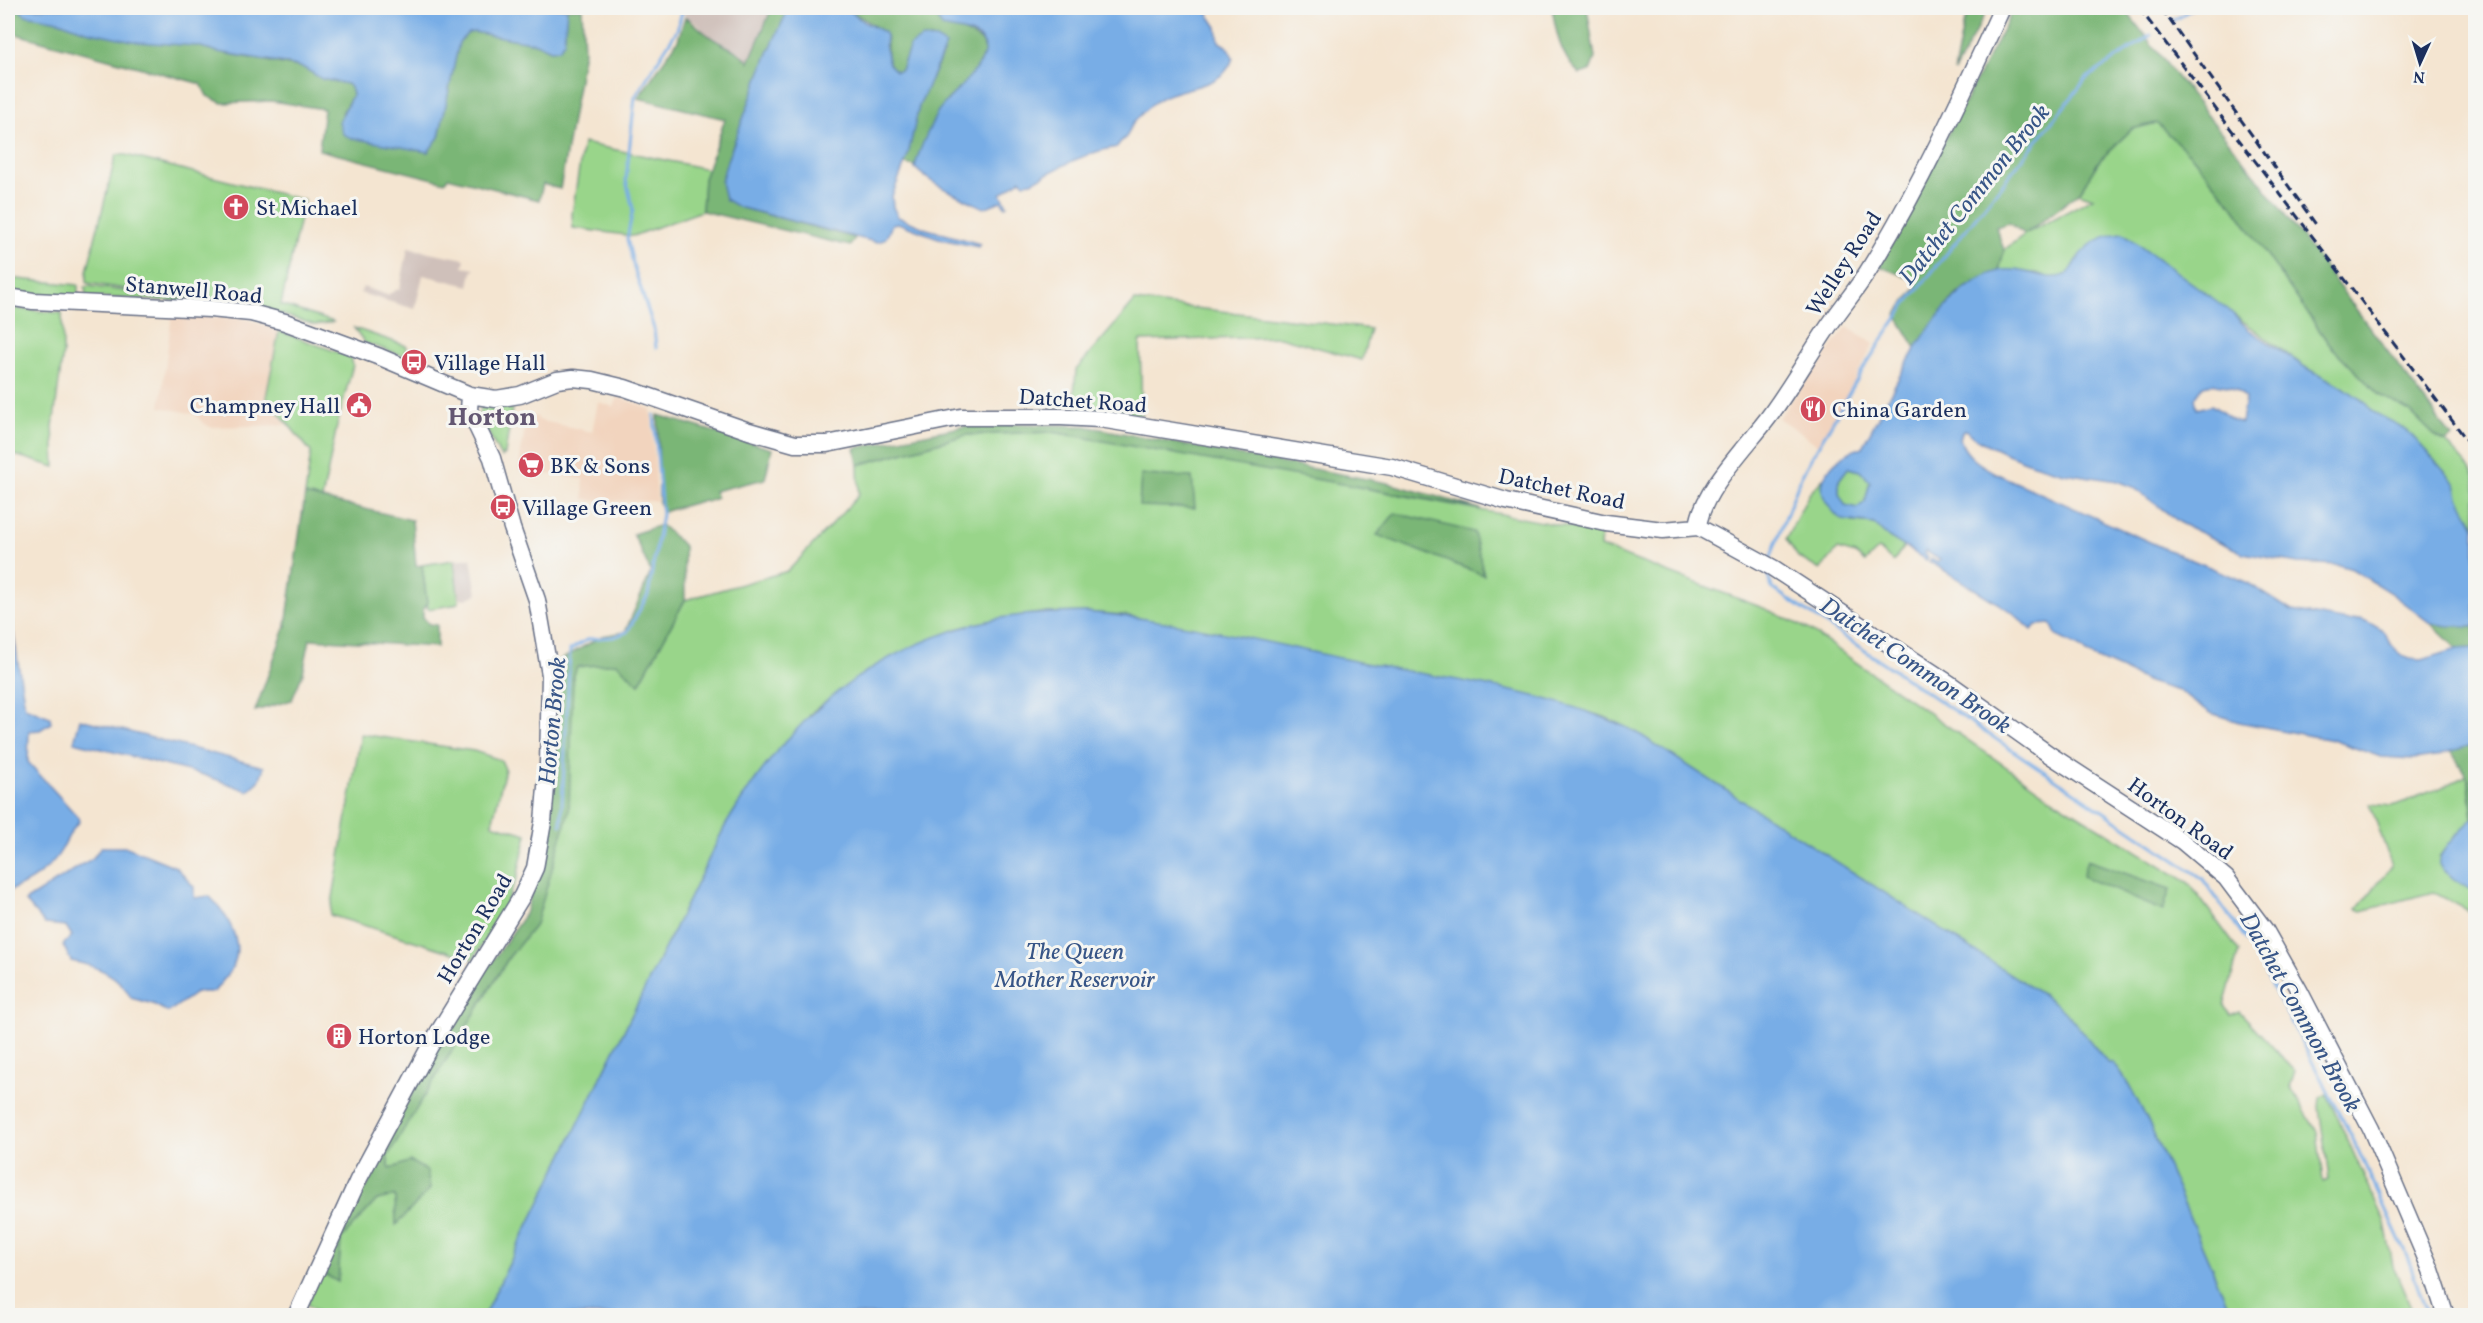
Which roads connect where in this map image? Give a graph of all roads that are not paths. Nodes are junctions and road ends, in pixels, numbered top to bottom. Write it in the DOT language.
graph roads {
  1 [pos="2002,8"];
  2 [pos="8,297"];
  3 [pos="471,395"];
  4 [pos="1698,528"];
  5 [pos="296,1316"];
  6 [pos="2446,1316"];
  1 -- 4 [label="street, Welley Road"];
  2 -- 3 [label="street, Stanwell Road"];
  3 -- 4 [label="street, Datchet Road"];
  3 -- 5 [label="street, Horton Road"];
  4 -- 6 [label="street, Horton Road"];
}
